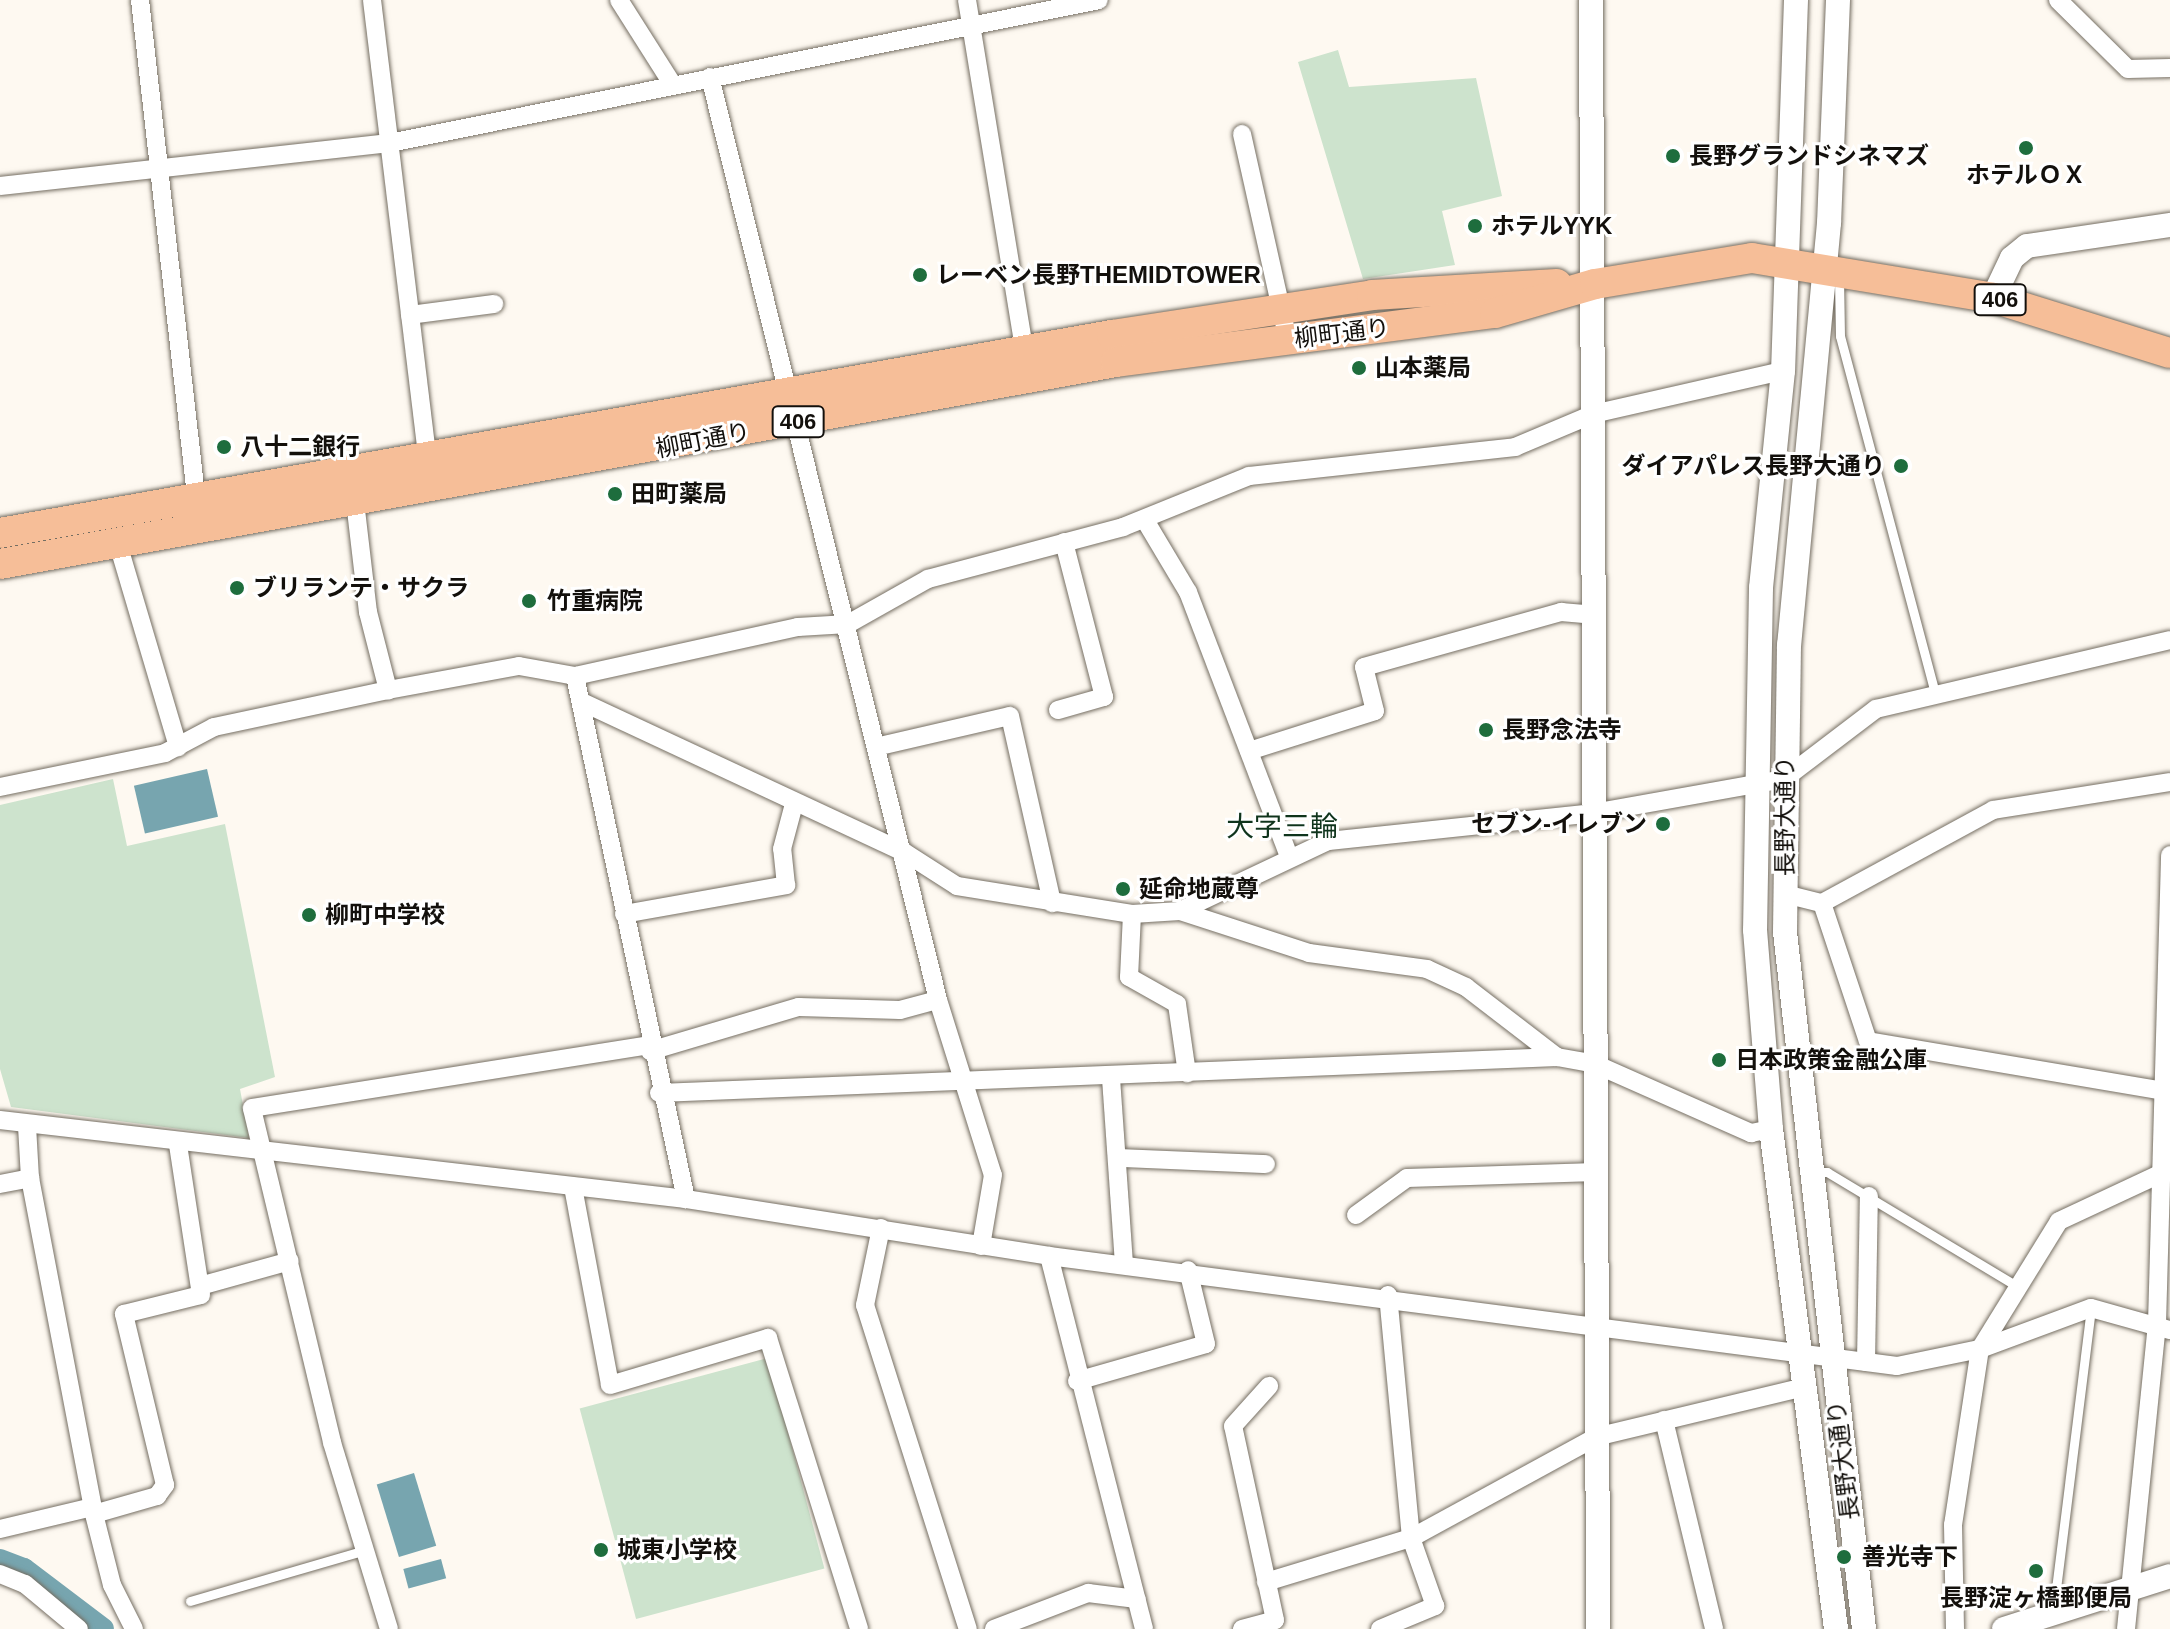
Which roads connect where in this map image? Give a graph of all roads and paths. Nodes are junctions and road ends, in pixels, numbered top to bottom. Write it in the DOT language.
graph roads {
  1 [pos="140,0"];
  2 [pos="372,0"];
  3 [pos="619,0"];
  4 [pos="967,0"];
  5 [pos="1099,0"];
  6 [pos="1591,0"];
  7 [pos="1796,0"];
  8 [pos="1838,0"];
  9 [pos="2058,0"];
  10 [pos="972,29"];
  11 [pos="2170,68"];
  12 [pos="710,77"];
  13 [pos="673,85"];
  14 [pos="1242,134"];
  15 [pos="390,143"];
  16 [pos="159,167"];
  17 [pos="0,186"];
  18 [pos="2170,225"];
  19 [pos="1786,262"];
  20 [pos="1832,268"];
  21 [pos="1595,284"];
  22 [pos="1993,298"];
  23 [pos="494,304"];
  24 [pos="1283,309"];
  25 [pos="410,315"];
  26 [pos="1288,340"];
  27 [pos="2170,353"];
  28 [pos="1027,364"];
  29 [pos="1783,371"];
  30 [pos="791,409"];
  31 [pos="1593,414"];
  32 [pos="427,460"];
  33 [pos="353,488"];
  34 [pos="431,491"];
  35 [pos="199,516"];
  36 [pos="1145,520"];
  37 [pos="0,533"];
  38 [pos="1064,542"];
  39 [pos="118,544"];
  40 [pos="0,564"];
  41 [pos="1593,615"];
  42 [pos="848,624"];
  43 [pos="2170,640"];
  44 [pos="575,676"];
  45 [pos="388,690"];
  46 [pos="1935,694"];
  47 [pos="584,703"];
  48 [pos="1058,710"];
  49 [pos="880,746"];
  50 [pos="178,747"];
  51 [pos="1249,751"];
  52 [pos="1784,779"];
  53 [pos="1757,782"];
  54 [pos="2170,782"];
  55 [pos="0,787"];
  56 [pos="794,804"];
  57 [pos="1593,813"];
  58 [pos="904,852"];
  59 [pos="2170,855"];
  60 [pos="1289,856"];
  61 [pos="2170,874"];
  62 [pos="1785,894"];
  63 [pos="1052,903"];
  64 [pos="1822,903"];
  65 [pos="1180,911"];
  66 [pos="624,914"];
  67 [pos="1132,914"];
  68 [pos="938,1000"];
  69 [pos="649,1048"];
  70 [pos="1557,1057"];
  71 [pos="1595,1064"];
  72 [pos="1187,1073"];
  73 [pos="1111,1078"];
  74 [pos="961,1083"];
  75 [pos="2169,1092"];
  76 [pos="659,1093"];
  77 [pos="0,1120"];
  78 [pos="27,1126"];
  79 [pos="1771,1129"];
  80 [pos="178,1145"];
  81 [pos="263,1152"];
  82 [pos="1121,1158"];
  83 [pos="1266,1164"];
  84 [pos="1596,1172"];
  85 [pos="2166,1172"];
  86 [pos="1807,1173"];
  87 [pos="30,1178"];
  88 [pos="0,1184"];
  89 [pos="573,1187"];
  90 [pos="1869,1196"];
  91 [pos="686,1199"];
  92 [pos="1356,1215"];
  93 [pos="881,1228"];
  94 [pos="981,1246"];
  95 [pos="1049,1256"];
  96 [pos="290,1261"];
  97 [pos="1124,1265"];
  98 [pos="1188,1270"];
  99 [pos="200,1286"];
  100 [pos="2017,1286"];
  101 [pos="1388,1295"];
  102 [pos="2091,1308"];
  103 [pos="1597,1322"];
  104 [pos="2163,1327"];
  105 [pos="1980,1349"];
  106 [pos="1800,1353"];
  107 [pos="1831,1357"];
  108 [pos="1866,1362"];
  109 [pos="1077,1381"];
  110 [pos="1269,1386"];
  111 [pos="1805,1387"];
  112 [pos="1664,1420"];
  113 [pos="1596,1437"];
  114 [pos="93,1510"];
  115 [pos="0,1529"];
  116 [pos="1411,1538"];
  117 [pos="366,1550"];
  118 [pos="0,1574"];
  119 [pos="2170,1576"];
  120 [pos="1266,1582"];
  121 [pos="2130,1587"];
  122 [pos="1137,1599"];
  123 [pos="190,1601"];
  124 [pos="2053,1613"];
  125 [pos="79,1629"];
  126 [pos="134,1629"];
  127 [pos="389,1629"];
  128 [pos="859,1629"];
  129 [pos="968,1629"];
  130 [pos="994,1629"];
  131 [pos="1144,1629"];
  132 [pos="1242,1629"];
  133 [pos="1380,1629"];
  134 [pos="1598,1629"];
  135 [pos="1714,1629"];
  136 [pos="1836,1629"];
  137 [pos="1864,1629"];
  138 [pos="1955,1629"];
  139 [pos="2004,1629"];
  140 [pos="2126,1629"];
  1 -- 16 [label="street"];
  2 -- 15 [label="street"];
  3 -- 13 [label="street"];
  4 -- 10 [label="street"];
  5 -- 10 [label="street"];
  6 -- 21 [label="street"];
  7 -- 19 [label="street, 長野大通り"];
  8 -- 20 [label="street, 長野大通り"];
  9 -- 11 [label="street"];
  10 -- 12 [label="street"];
  10 -- 28 [label="street"];
  12 -- 13 [label="street"];
  12 -- 30 [label="street"];
  13 -- 15 [label="street"];
  14 -- 24 [label="street"];
  15 -- 16 [label="street"];
  15 -- 25 [label="street"];
  16 -- 17 [label="street"];
  16 -- 35 [label="street"];
  18 -- 22 [label="street"];
  19 -- 20 [label="highway, 柳町通り / 406"];
  19 -- 21 [label="highway, 柳町通り / 406"];
  19 -- 29 [label="street, 長野大通り"];
  20 -- 22 [label="highway, 406"];
  20 -- 46 [label="lane"];
  20 -- 52 [label="street, 長野大通り"];
  21 -- 24 [label="highway, 柳町通り / 406"];
  21 -- 26 [label="highway, 柳町通り / 406"];
  21 -- 31 [label="street"];
  22 -- 27 [label="highway, 406"];
  23 -- 25 [label="street"];
  24 -- 26 [label="street"];
  24 -- 28 [label="highway, 柳町通り / 406"];
  25 -- 32 [label="street"];
  26 -- 28 [label="highway, 柳町通り / 406"];
  28 -- 30 [label="highway, 柳町通り / 406"];
  29 -- 31 [label="street"];
  29 -- 53 [label="street, 長野大通り"];
  30 -- 32 [label="highway, 柳町通り / 406"];
  30 -- 34 [label="highway, 柳町通り / 406"];
  30 -- 42 [label="street"];
  31 -- 36 [label="street"];
  31 -- 41 [label="street"];
  32 -- 33 [label="highway, 柳町通り / 406"];
  32 -- 34 [label="street"];
  33 -- 34 [label="highway, 柳町通り / 406"];
  33 -- 35 [label="highway, 柳町通り / 406"];
  33 -- 45 [label="street"];
  35 -- 37 [label="highway, 柳町通り / 406"];
  35 -- 39 [label="highway, 柳町通り / 406"];
  36 -- 38 [label="street"];
  36 -- 51 [label="street"];
  38 -- 42 [label="street"];
  38 -- 48 [label="street"];
  39 -- 40 [label="highway, 柳町通り / 406"];
  39 -- 50 [label="street"];
  41 -- 51 [label="street"];
  41 -- 57 [label="street"];
  42 -- 44 [label="street"];
  42 -- 49 [label="street"];
  43 -- 46 [label="street"];
  44 -- 45 [label="street"];
  44 -- 47 [label="street"];
  45 -- 50 [label="street"];
  46 -- 52 [label="street"];
  47 -- 56 [label="street"];
  47 -- 66 [label="street"];
  49 -- 58 [label="street"];
  49 -- 63 [label="street"];
  50 -- 55 [label="street"];
  51 -- 60 [label="street"];
  52 -- 53 [label="street"];
  52 -- 62 [label="street, 長野大通り"];
  53 -- 57 [label="street"];
  53 -- 79 [label="street, 長野大通り"];
  54 -- 64 [label="street"];
  56 -- 58 [label="street"];
  56 -- 66 [label="street"];
  57 -- 60 [label="street"];
  57 -- 71 [label="street"];
  58 -- 63 [label="street"];
  58 -- 68 [label="street"];
  59 -- 61 [label="street"];
  60 -- 65 [label="street"];
  61 -- 75 [label="street"];
  62 -- 64 [label="street"];
  62 -- 86 [label="street, 長野大通り"];
  63 -- 67 [label="street"];
  64 -- 75 [label="street"];
  65 -- 67 [label="street"];
  65 -- 70 [label="street"];
  66 -- 69 [label="street"];
  67 -- 72 [label="street"];
  68 -- 69 [label="street"];
  68 -- 74 [label="street"];
  69 -- 76 [label="street"];
  69 -- 81 [label="street"];
  70 -- 71 [label="street"];
  70 -- 72 [label="street"];
  71 -- 79 [label="street"];
  71 -- 84 [label="street"];
  72 -- 73 [label="street"];
  73 -- 74 [label="street"];
  73 -- 82 [label="street"];
  74 -- 76 [label="street"];
  74 -- 94 [label="street"];
  75 -- 85 [label="street"];
  76 -- 91 [label="street"];
  77 -- 78 [label="street"];
  78 -- 80 [label="street"];
  78 -- 87 [label="street"];
  79 -- 106 [label="street, 長野大通り"];
  80 -- 81 [label="street"];
  80 -- 99 [label="street"];
  81 -- 89 [label="street"];
  81 -- 96 [label="street"];
  82 -- 83 [label="street"];
  82 -- 97 [label="street"];
  84 -- 92 [label="street"];
  84 -- 103 [label="street"];
  85 -- 100 [label="street"];
  85 -- 104 [label="street"];
  86 -- 90 [label="lane"];
  86 -- 107 [label="street, 長野大通り"];
  87 -- 88 [label="street"];
  87 -- 114 [label="street"];
  89 -- 91 [label="street"];
  89 -- 128 [label="street"];
  90 -- 100 [label="lane"];
  90 -- 108 [label="street"];
  91 -- 93 [label="street"];
  93 -- 94 [label="street"];
  93 -- 129 [label="street"];
  94 -- 95 [label="street"];
  95 -- 97 [label="street"];
  95 -- 109 [label="street"];
  96 -- 99 [label="street"];
  96 -- 117 [label="street"];
  97 -- 98 [label="street"];
  98 -- 101 [label="street"];
  98 -- 109 [label="street"];
  99 -- 114 [label="street"];
  100 -- 105 [label="street"];
  101 -- 103 [label="street"];
  101 -- 116 [label="street"];
  102 -- 104 [label="street"];
  102 -- 105 [label="street"];
  102 -- 124 [label="lane"];
  103 -- 106 [label="street"];
  103 -- 113 [label="street"];
  104 -- 121 [label="street"];
  105 -- 108 [label="street"];
  105 -- 138 [label="street"];
  106 -- 107 [label="street"];
  106 -- 111 [label="street, 長野大通り"];
  107 -- 108 [label="street"];
  107 -- 137 [label="street, 長野大通り"];
  109 -- 122 [label="street"];
  110 -- 120 [label="street"];
  111 -- 112 [label="street"];
  111 -- 136 [label="street, 長野大通り"];
  112 -- 113 [label="street"];
  112 -- 135 [label="street"];
  113 -- 116 [label="street"];
  113 -- 134 [label="street"];
  114 -- 115 [label="street"];
  114 -- 126 [label="street"];
  116 -- 120 [label="street"];
  116 -- 133 [label="street"];
  117 -- 123 [label="lane"];
  117 -- 127 [label="street"];
  118 -- 125 [label="street"];
  119 -- 121 [label="street"];
  120 -- 132 [label="street"];
  121 -- 124 [label="street"];
  121 -- 140 [label="street"];
  122 -- 130 [label="street"];
  122 -- 131 [label="street"];
  124 -- 139 [label="street"];
}
